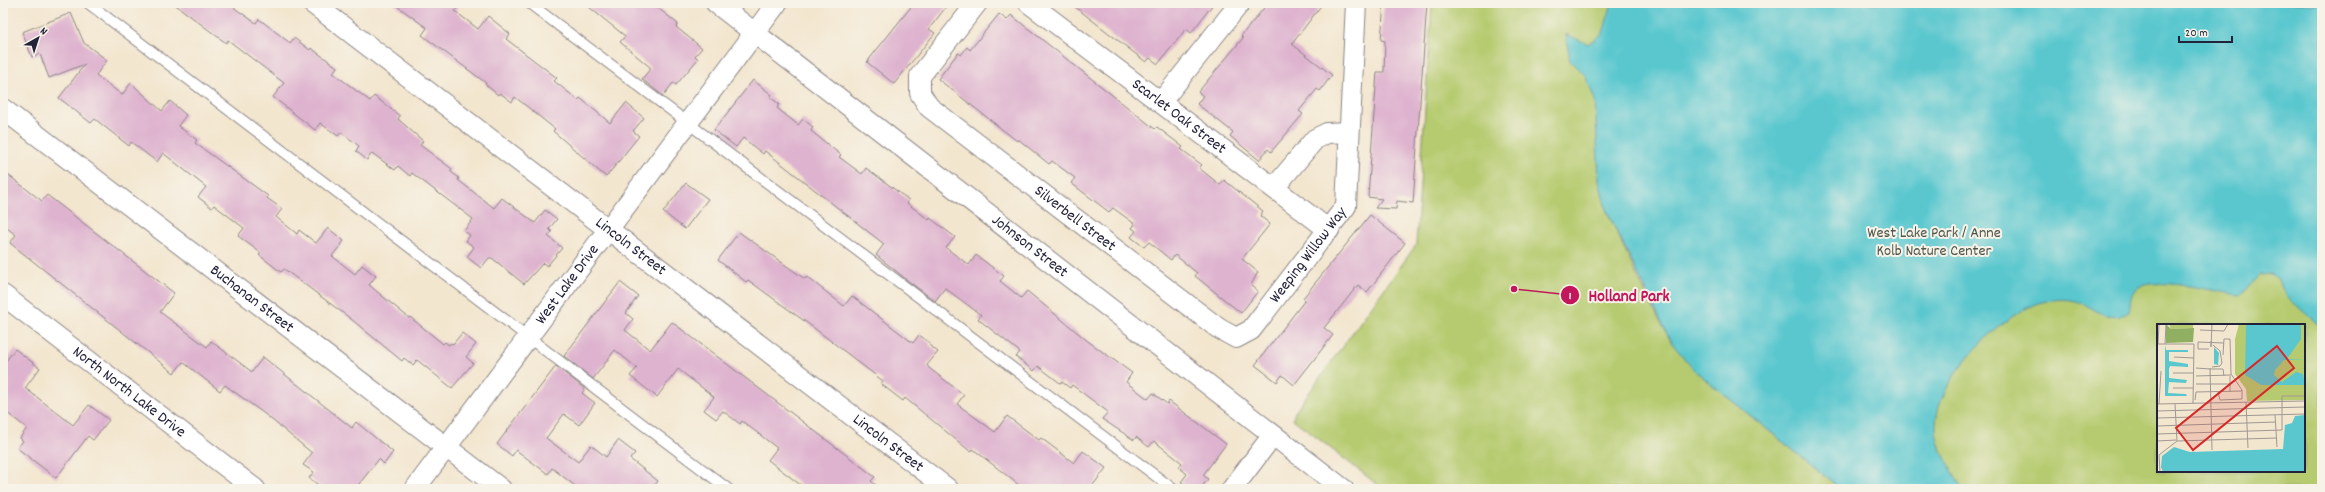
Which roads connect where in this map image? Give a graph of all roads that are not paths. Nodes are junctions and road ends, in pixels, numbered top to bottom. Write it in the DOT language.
graph roads {
  1 [pos="88,3"];
  2 [pos="312,3"];
  3 [pos="529,3"];
  4 [pos="716,3"];
  5 [pos="777,3"];
  6 [pos="977,3"];
  7 [pos="1029,3"];
  8 [pos="1240,3"];
  9 [pos="1356,3"];
  10 [pos="754,32"];
  11 [pos="1161,102"];
  12 [pos="3,109"];
  13 [pos="688,123"];
  14 [pos="1350,132"];
  15 [pos="1274,188"];
  16 [pos="610,229"];
  17 [pos="1329,230"];
  18 [pos="3,294"];
  19 [pos="529,338"];
  20 [pos="1236,338"];
  21 [pos="1273,435"];
  22 [pos="446,448"];
  23 [pos="255,489"];
  24 [pos="415,489"];
  25 [pos="501,489"];
  26 [pos="728,489"];
  27 [pos="948,489"];
  28 [pos="1173,489"];
  29 [pos="1232,489"];
  30 [pos="1343,489"];
  1 -- 19 [label="lane"];
  2 -- 16 [label="street, Lincoln Street"];
  3 -- 13 [label="lane"];
  4 -- 10 [label="street, Johnson Street"];
  5 -- 10 [label="street, West Lake Drive"];
  6 -- 20 [label="street, Silverbell Street"];
  7 -- 11 [label="street, Scarlet Oak Street"];
  8 -- 11 [label="street"];
  9 -- 14 [label="street, Weeping Willow Way"];
  10 -- 13 [label="street, West Lake Drive"];
  10 -- 21 [label="street, Johnson Street"];
  11 -- 15 [label="street, Scarlet Oak Street"];
  12 -- 22 [label="street, Buchanan Street"];
  13 -- 16 [label="street, West Lake Drive"];
  13 -- 28 [label="lane"];
  14 -- 15 [label="street"];
  14 -- 17 [label="street, Weeping Willow Way"];
  15 -- 17 [label="street, Scarlet Oak Street"];
  16 -- 19 [label="street, West Lake Drive"];
  16 -- 27 [label="street, Lincoln Street"];
  17 -- 20 [label="street, Weeping Willow Way"];
  18 -- 23 [label="street, North North Lake Drive"];
  19 -- 22 [label="street, West Lake Drive"];
  19 -- 26 [label="lane"];
  21 -- 29 [label="street"];
  21 -- 30 [label="street, Johnson Street"];
  22 -- 24 [label="street, West Lake Drive"];
  22 -- 25 [label="street, Buchanan Street"];
}
